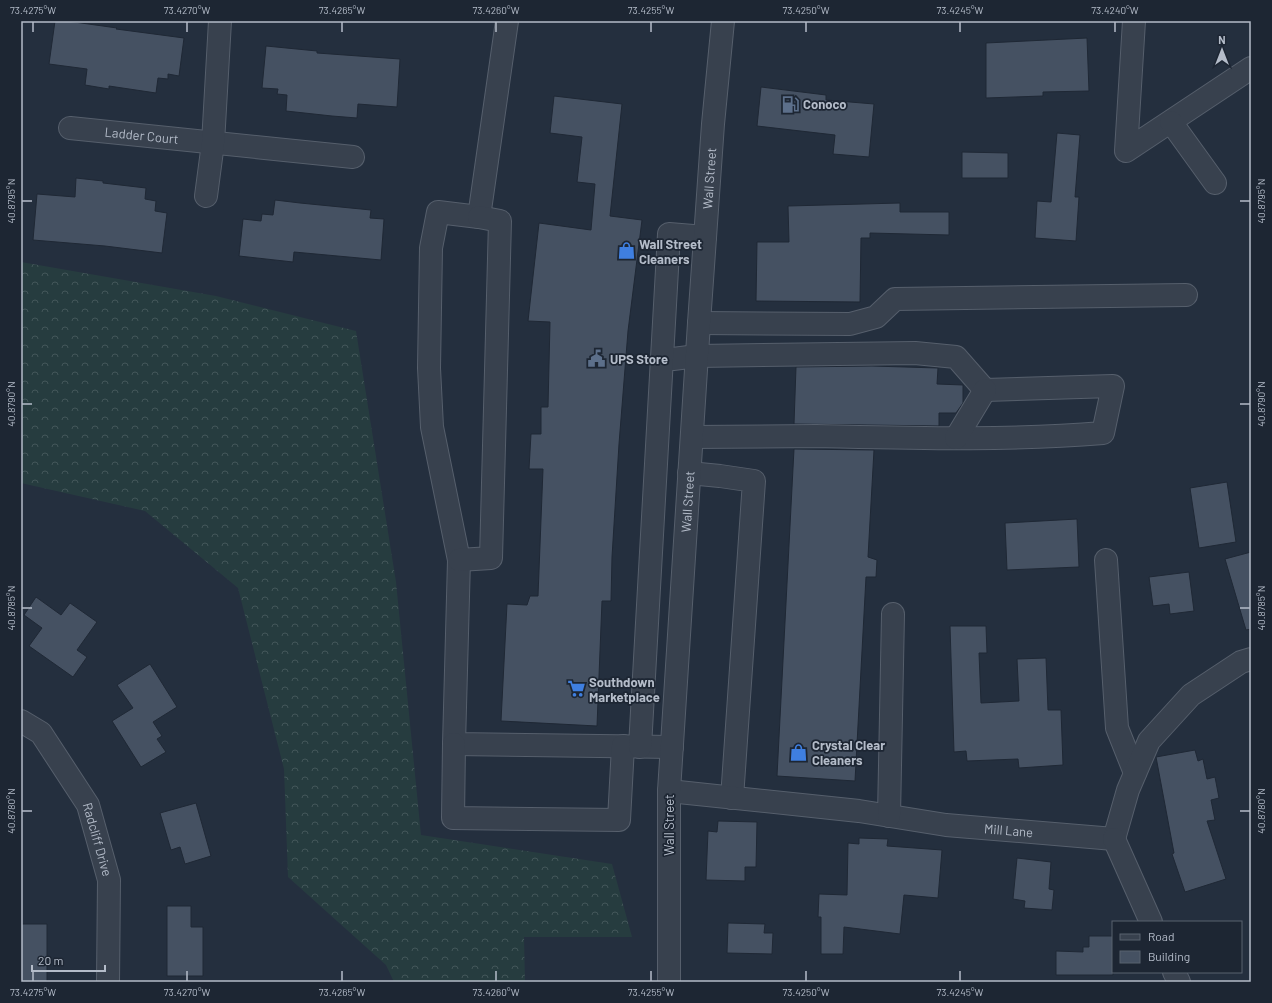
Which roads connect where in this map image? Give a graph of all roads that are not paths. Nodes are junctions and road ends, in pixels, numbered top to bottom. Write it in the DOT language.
graph roads {
  1 [pos="220,21"];
  2 [pos="506,21"];
  3 [pos="723,21"];
  4 [pos="1134,21"];
  5 [pos="1251,68"];
  6 [pos="1171,122"];
  7 [pos="70,128"];
  8 [pos="213,143"];
  9 [pos="353,157"];
  10 [pos="1216,183"];
  11 [pos="206,196"];
  12 [pos="480,217"];
  13 [pos="705,237"];
  14 [pos="1186,295"];
  15 [pos="699,323"];
  16 [pos="697,356"];
  17 [pos="662,359"];
  18 [pos="985,390"];
  19 [pos="692,437"];
  20 [pos="956,438"];
  21 [pos="689,483"];
  22 [pos="655,488"];
  23 [pos="459,560"];
  24 [pos="1106,560"];
  25 [pos="893,614"];
  26 [pos="646,640"];
  27 [pos="678,642"];
  28 [pos="1251,659"];
  29 [pos="21,721"];
  30 [pos="454,744"];
  31 [pos="632,746"];
  32 [pos="672,747"];
  33 [pos="1135,773"];
  34 [pos="669,791"];
  35 [pos="732,798"];
  36 [pos="889,816"];
  37 [pos="1114,839"];
  38 [pos="1151,921"];
  39 [pos="1174,973"];
  40 [pos="108,982"];
  41 [pos="669,982"];
  42 [pos="1179,982"];
  1 -- 8 [label="street"];
  2 -- 12 [label="street"];
  3 -- 13 [label="street, Wall Street"];
  4 -- 6 [label="street"];
  5 -- 6 [label="street"];
  6 -- 10 [label="street"];
  7 -- 8 [label="street, Ladder Court"];
  8 -- 9 [label="street, Ladder Court"];
  8 -- 11 [label="street"];
  12 -- 23 [label="street"];
  12 -- 23 [label="street"];
  13 -- 15 [label="street, Wall Street"];
  13 -- 17 [label="street"];
  14 -- 15 [label="street"];
  15 -- 16 [label="street, Wall Street"];
  16 -- 17 [label="street"];
  16 -- 18 [label="street"];
  16 -- 19 [label="street, Wall Street"];
  17 -- 22 [label="street"];
  18 -- 20 [label="street"];
  18 -- 20 [label="street"];
  19 -- 20 [label="street"];
  19 -- 21 [label="street, Wall Street"];
  21 -- 22 [label="street"];
  21 -- 27 [label="street, Wall Street"];
  21 -- 35 [label="street"];
  22 -- 26 [label="street"];
  23 -- 30 [label="street"];
  24 -- 33 [label="street"];
  25 -- 36 [label="street"];
  26 -- 27 [label="street"];
  26 -- 31 [label="street"];
  27 -- 32 [label="street, Wall Street"];
  28 -- 33 [label="street"];
  29 -- 40 [label="street, Radcliff Drive"];
  30 -- 31 [label="street"];
  30 -- 31 [label="street"];
  31 -- 32 [label="street"];
  32 -- 34 [label="street, Wall Street"];
  33 -- 37 [label="street"];
  34 -- 35 [label="street, Mill Lane"];
  34 -- 41 [label="street, Wall Street"];
  35 -- 36 [label="street, Mill Lane"];
  36 -- 37 [label="street, Mill Lane"];
  37 -- 38 [label="street"];
  39 -- 42 [label="street"];
}
